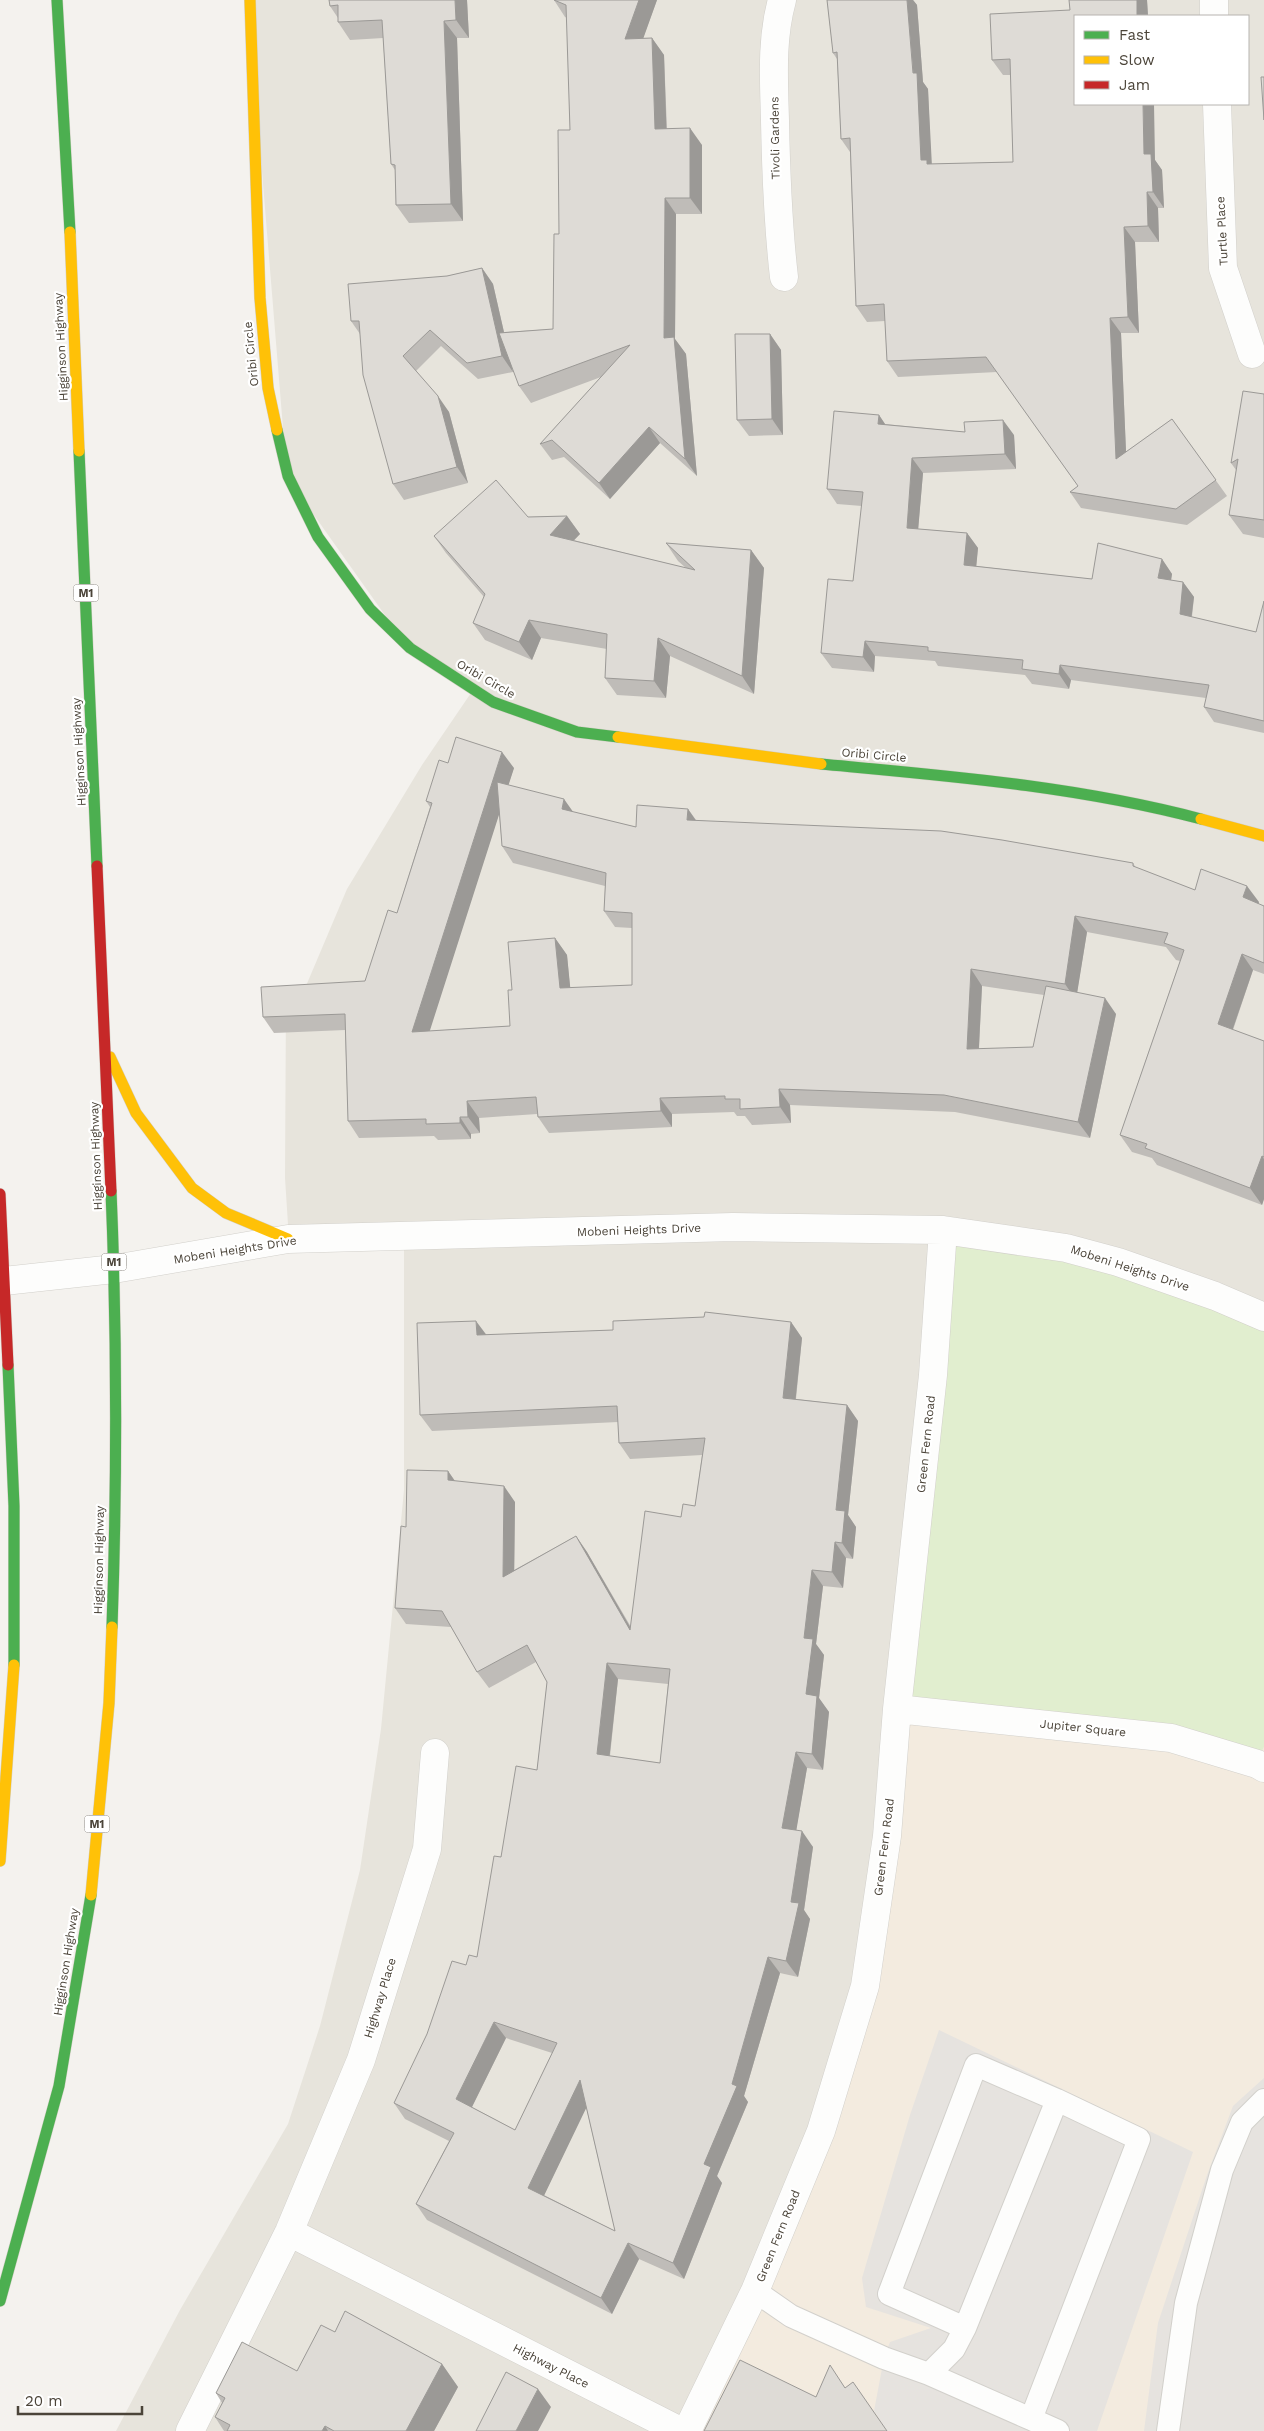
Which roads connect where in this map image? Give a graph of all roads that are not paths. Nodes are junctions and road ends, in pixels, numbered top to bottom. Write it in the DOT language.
graph roads {
  1 [pos="58,0"];
  2 [pos="250,0"];
  3 [pos="782,0"];
  4 [pos="1214,0"];
  5 [pos="1214,15"];
  6 [pos="1217,105"];
  7 [pos="784,277"];
  8 [pos="1252,354"];
  9 [pos="1264,836"];
  10 [pos="106,1047"];
  11 [pos="0,1194"];
  12 [pos="943,1230"];
  13 [pos="288,1240"];
  14 [pos="114,1270"];
  15 [pos="2,1282"];
  16 [pos="1264,1317"];
  17 [pos="897,1709"];
  18 [pos="435,1753"];
  19 [pos="1262,1761"];
  20 [pos="0,1861"];
  21 [pos="1057,2100"];
  22 [pos="1264,2100"];
  23 [pos="289,2232"];
  24 [pos="755,2291"];
  25 [pos="0,2301"];
  26 [pos="966,2328"];
  27 [pos="929,2374"];
  28 [pos="1031,2419"];
  29 [pos="190,2431"];
  30 [pos="680,2431"];
  31 [pos="687,2431"];
  32 [pos="1058,2431"];
  33 [pos="1168,2431"];
  1 -- 10 [label="main road, Higginson Highway / M1"];
  2 -- 9 [label="main road, Oribi Circle"];
  3 -- 7 [label="street, Tivoli Gardens"];
  4 -- 5 [label="street"];
  6 -- 8 [label="street, Turtle Place"];
  10 -- 13 [label="main road"];
  10 -- 14 [label="main road, Higginson Highway / M1"];
  11 -- 15 [label="main road"];
  12 -- 13 [label="street, Mobeni Heights Drive"];
  12 -- 16 [label="street, Mobeni Heights Drive"];
  12 -- 17 [label="street, Green Fern Road"];
  13 -- 14 [label="street, Mobeni Heights Drive"];
  14 -- 15 [label="street, Mobeni Heights Drive"];
  14 -- 25 [label="main road, Higginson Highway / M1"];
  15 -- 20 [label="main road"];
  17 -- 19 [label="street, Jupiter Square"];
  17 -- 24 [label="street, Green Fern Road"];
  18 -- 23 [label="street, Highway Place"];
  21 -- 26 [label="lane"];
  21 -- 26 [label="lane"];
  21 -- 28 [label="lane"];
  22 -- 33 [label="lane"];
  23 -- 29 [label="street, Highway Place"];
  23 -- 30 [label="street, Highway Place"];
  24 -- 27 [label="lane"];
  24 -- 31 [label="street, Green Fern Road"];
  26 -- 27 [label="lane"];
  27 -- 28 [label="lane"];
  28 -- 32 [label="lane"];
}
